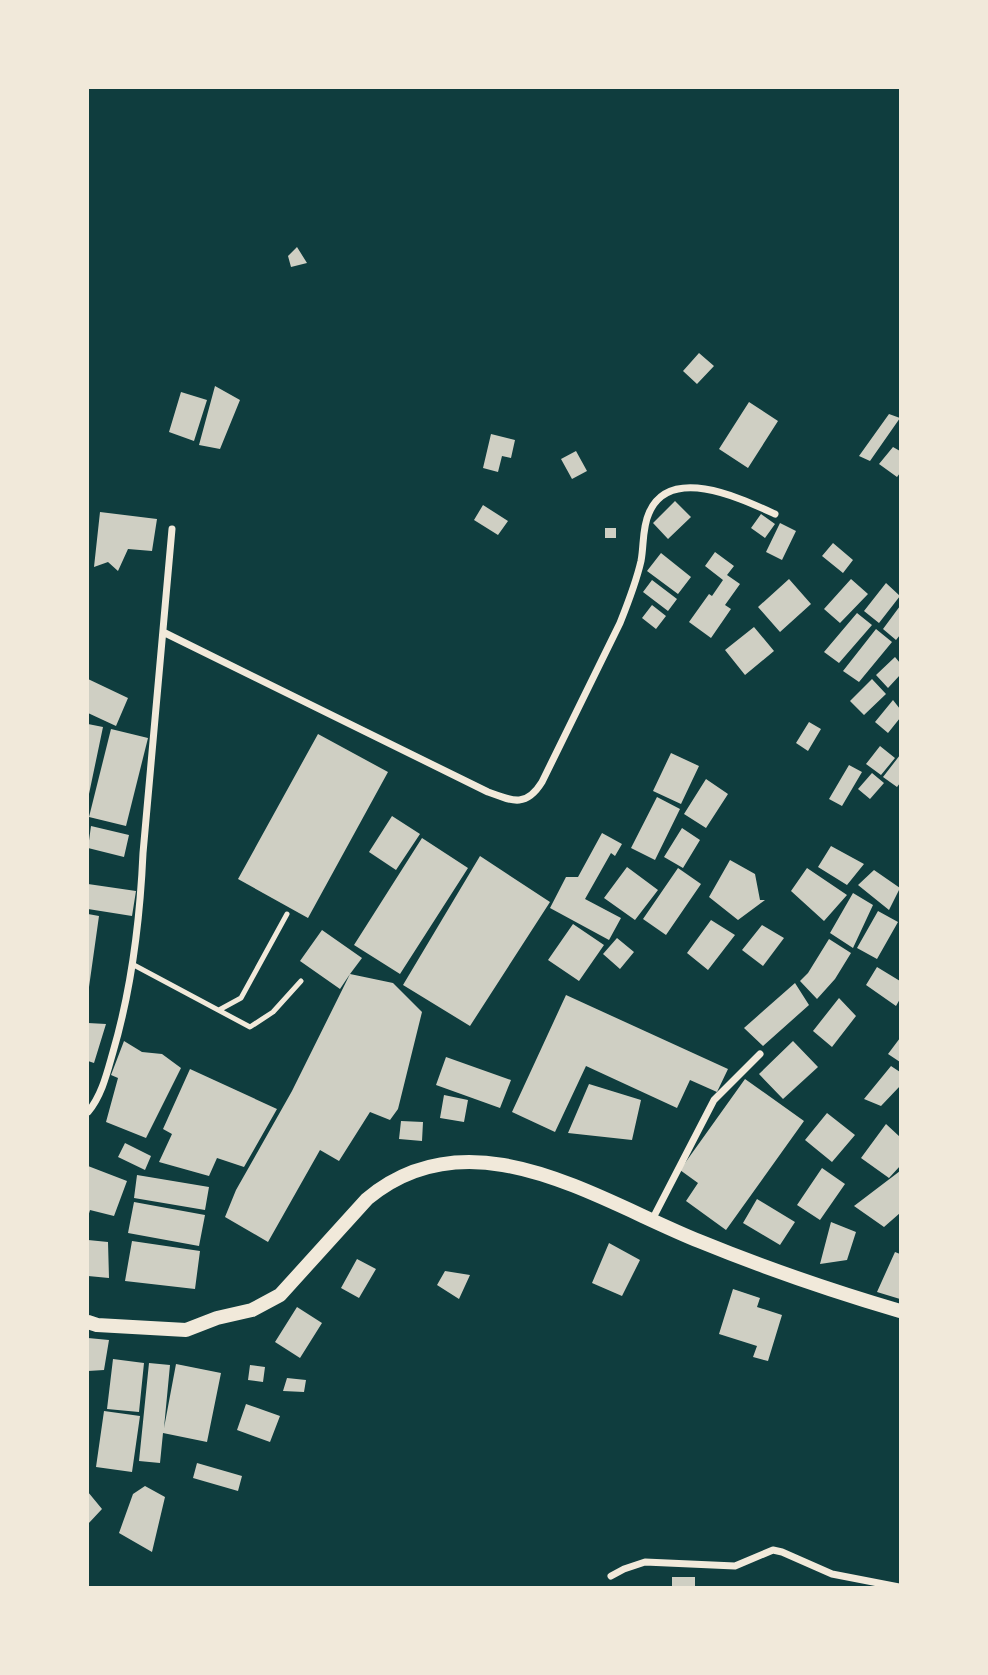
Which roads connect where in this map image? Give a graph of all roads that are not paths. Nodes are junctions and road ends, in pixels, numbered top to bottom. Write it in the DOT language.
graph roads {
  1 [pos="775,514"];
  2 [pos="172,530"];
  3 [pos="163,632"];
  4 [pos="287,914"];
  5 [pos="132,964"];
  6 [pos="301,981"];
  7 [pos="219,1010"];
  8 [pos="760,1054"];
  9 [pos="88,1112"];
  10 [pos="652,1220"];
  11 [pos="901,1311"];
  12 [pos="88,1322"];
  13 [pos="611,1576"];
  14 [pos="900,1587"];
  1 -- 3 [label="street"];
  2 -- 3 [label="street"];
  3 -- 5 [label="street"];
  4 -- 7 [label="lane"];
  5 -- 7 [label="lane"];
  5 -- 9 [label="street"];
  6 -- 7 [label="lane"];
  8 -- 10 [label="street"];
  10 -- 11 [label="main road"];
  10 -- 12 [label="main road"];
  13 -- 14 [label="street"];
}
